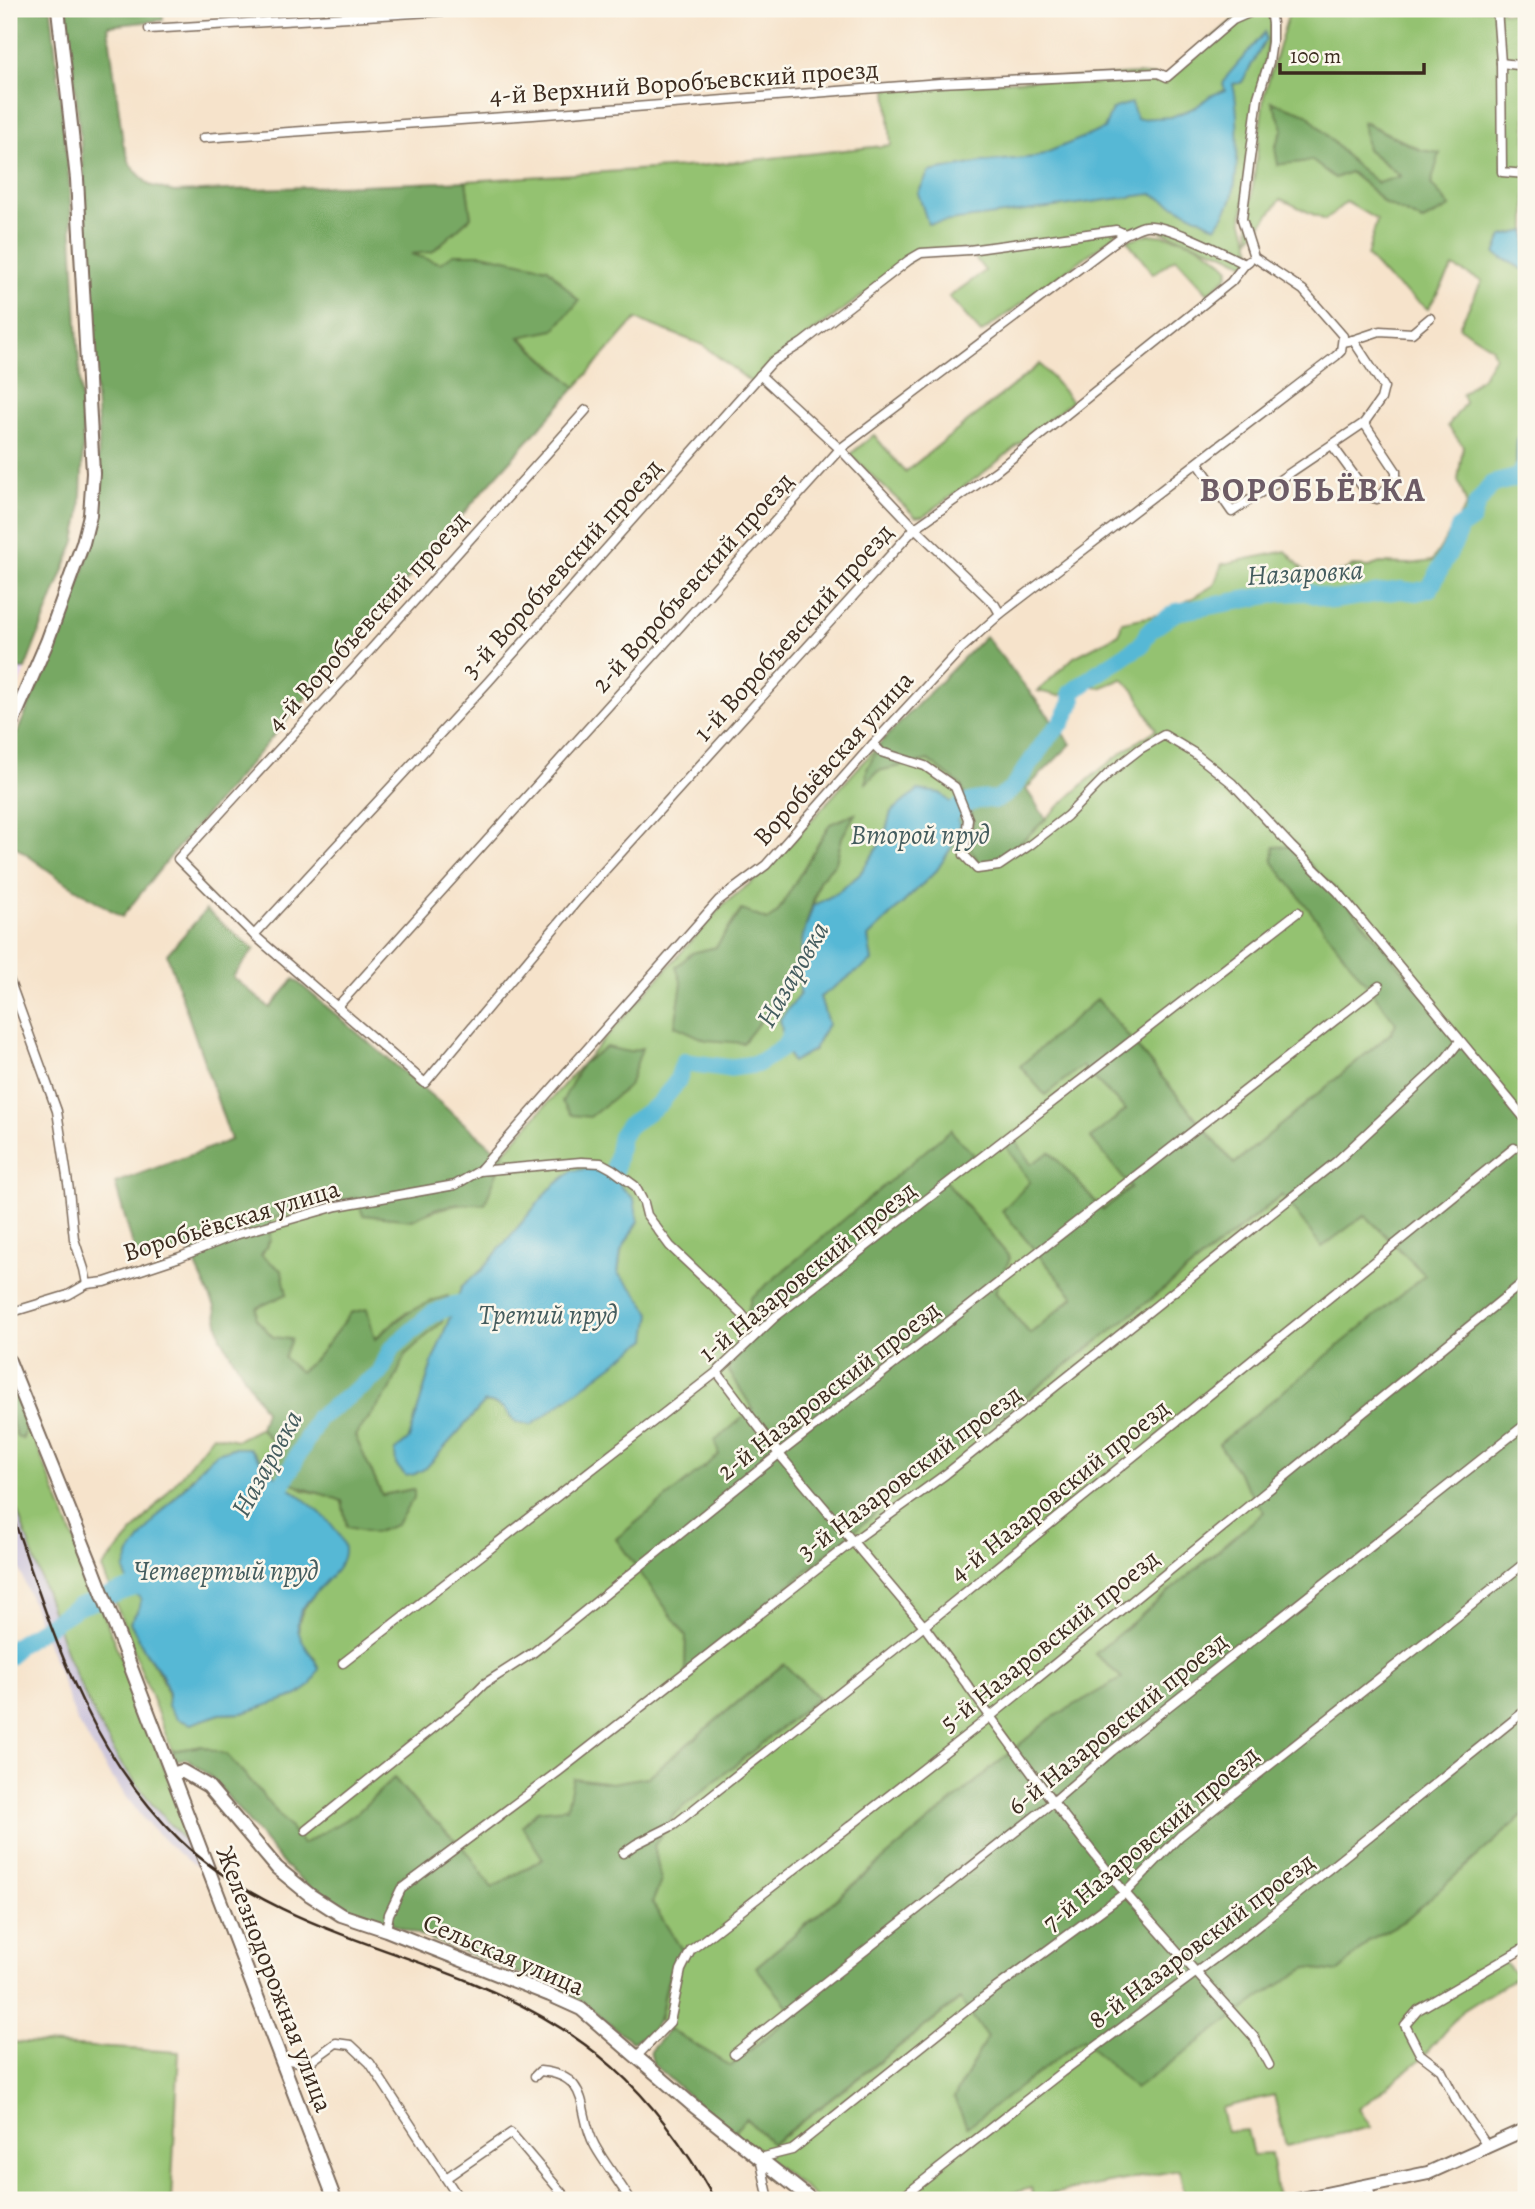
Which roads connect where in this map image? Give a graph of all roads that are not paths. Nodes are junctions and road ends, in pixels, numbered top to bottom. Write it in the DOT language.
graph roads {
  1 [pos="58,9"];
  2 [pos="481,9"];
  3 [pos="1258,9"];
  4 [pos="1269,9"];
  5 [pos="1497,9"];
  6 [pos="149,29"];
  7 [pos="1501,63"];
  8 [pos="1526,66"];
  9 [pos="203,138"];
  10 [pos="1526,174"];
  11 [pos="1125,234"];
  12 [pos="1254,257"];
  13 [pos="1245,264"];
  14 [pos="1430,318"];
  15 [pos="1348,341"];
  16 [pos="760,376"];
  17 [pos="586,410"];
  18 [pos="1364,423"];
  19 [pos="1332,445"];
  20 [pos="839,449"];
  21 [pos="1198,463"];
  22 [pos="915,528"];
  23 [pos="1000,614"];
  24 [pos="9,730"];
  25 [pos="873,744"];
  26 [pos="1298,912"];
  27 [pos="254,936"];
  28 [pos="9,979"];
  29 [pos="1379,986"];
  30 [pos="337,1007"];
  31 [pos="1460,1041"];
  32 [pos="1526,1120"];
  33 [pos="1514,1148"];
  34 [pos="479,1171"];
  35 [pos="1526,1280"];
  36 [pos="87,1284"];
  37 [pos="9,1313"];
  38 [pos="758,1333"];
  39 [pos="9,1361"];
  40 [pos="717,1372"];
  41 [pos="1526,1424"];
  42 [pos="779,1454"];
  43 [pos="852,1542"];
  44 [pos="1526,1562"];
  45 [pos="924,1626"];
  46 [pos="343,1663"];
  47 [pos="1526,1710"];
  48 [pos="991,1716"];
  49 [pos="172,1774"];
  50 [pos="1053,1802"];
  51 [pos="306,1830"];
  52 [pos="623,1853"];
  53 [pos="1125,1893"];
  54 [pos="386,1930"];
  55 [pos="1526,1947"];
  56 [pos="1196,1973"];
  57 [pos="734,2054"];
  58 [pos="637,2056"];
  59 [pos="281,2058"];
  60 [pos="1269,2065"];
  61 [pos="535,2076"];
  62 [pos="1526,2129"];
  63 [pos="1488,2147"];
  64 [pos="760,2158"];
  65 [pos="446,2178"];
  66 [pos="1368,2187"];
  67 [pos="335,2200"];
  68 [pos="460,2200"];
  69 [pos="568,2200"];
  70 [pos="630,2200"];
  71 [pos="769,2200"];
  72 [pos="813,2200"];
  73 [pos="899,2200"];
  74 [pos="1297,2200"];
  75 [pos="1372,2200"];
  1 -- 24 [label="street"];
  2 -- 6 [label="street"];
  3 -- 9 [label="street, 4-й Верхний Воробъевский проезд"];
  4 -- 12 [label="street"];
  5 -- 7 [label="street"];
  7 -- 8 [label="street"];
  7 -- 10 [label="street"];
  11 -- 13 [label="street"];
  11 -- 16 [label="street, 3-й Воробъевский проезд"];
  11 -- 20 [label="street, 2-й Воробъевский проезд"];
  12 -- 13 [label="street, 1-й Воробъевский проезд"];
  12 -- 15 [label="street"];
  13 -- 22 [label="street, 1-й Воробъевский проезд"];
  14 -- 15 [label="street"];
  15 -- 18 [label="street"];
  15 -- 21 [label="street, Воробьёвская улица"];
  16 -- 20 [label="street"];
  16 -- 27 [label="street, 3-й Воробъевский проезд"];
  17 -- 27 [label="street, 4-й Воробъевский проезд"];
  18 -- 19 [label="street"];
  18 -- 19 [label="street"];
  19 -- 21 [label="street"];
  20 -- 22 [label="street"];
  20 -- 30 [label="street, 2-й Воробъевский проезд"];
  21 -- 23 [label="street, Воробьёвская улица"];
  22 -- 23 [label="street"];
  22 -- 30 [label="street, 1-й Воробъевский проезд"];
  23 -- 25 [label="street, Воробьёвская улица"];
  25 -- 31 [label="street"];
  25 -- 34 [label="street, Воробьёвская улица"];
  26 -- 38 [label="street, 1-й Назаровский проезд"];
  27 -- 30 [label="street"];
  28 -- 36 [label="street"];
  29 -- 42 [label="street, 2-й Назаровский проезд"];
  31 -- 32 [label="street"];
  31 -- 43 [label="street, 3-й Назаровский проезд"];
  33 -- 45 [label="street, 4-й Назаровский проезд"];
  34 -- 36 [label="street, Воробьёвская улица"];
  34 -- 38 [label="street"];
  35 -- 48 [label="street, 5-й Назаровский проезд"];
  36 -- 37 [label="street, Воробьёвская улица"];
  38 -- 40 [label="street, 1-й Назаровский проезд"];
  39 -- 49 [label="street, Железнодорожная улица"];
  40 -- 42 [label="street"];
  40 -- 46 [label="street, 1-й Назаровский проезд"];
  41 -- 50 [label="street, 6-й Назаровский проезд"];
  42 -- 43 [label="street"];
  42 -- 51 [label="street, 2-й Назаровский проезд"];
  43 -- 45 [label="street"];
  43 -- 54 [label="street, 3-й Назаровский проезд"];
  44 -- 53 [label="street, 7-й Назаровский проезд"];
  45 -- 48 [label="street"];
  45 -- 52 [label="street, 4-й Назаровский проезд"];
  47 -- 56 [label="street, 8-й Назаровский проезд"];
  48 -- 50 [label="street"];
  48 -- 58 [label="street, 5-й Назаровский проезд"];
  49 -- 54 [label="street, Сельская улица"];
  49 -- 59 [label="street, Железнодорожная улица"];
  50 -- 53 [label="street"];
  50 -- 57 [label="street, 6-й Назаровский проезд"];
  53 -- 56 [label="street"];
  53 -- 64 [label="street, 7-й Назаровский проезд"];
  54 -- 58 [label="street, Сельская улица"];
  55 -- 63 [label="street"];
  56 -- 60 [label="street"];
  56 -- 73 [label="street, 8-й Назаровский проезд"];
  58 -- 64 [label="street, Сельская улица"];
  59 -- 65 [label="street"];
  59 -- 67 [label="street, Железнодорожная улица"];
  61 -- 70 [label="street"];
  62 -- 63 [label="street"];
  63 -- 66 [label="street"];
  64 -- 71 [label="street"];
  64 -- 72 [label="street, Сельская улица"];
  65 -- 68 [label="street"];
  65 -- 69 [label="street"];
  66 -- 74 [label="street"];
  66 -- 75 [label="street"];
}
